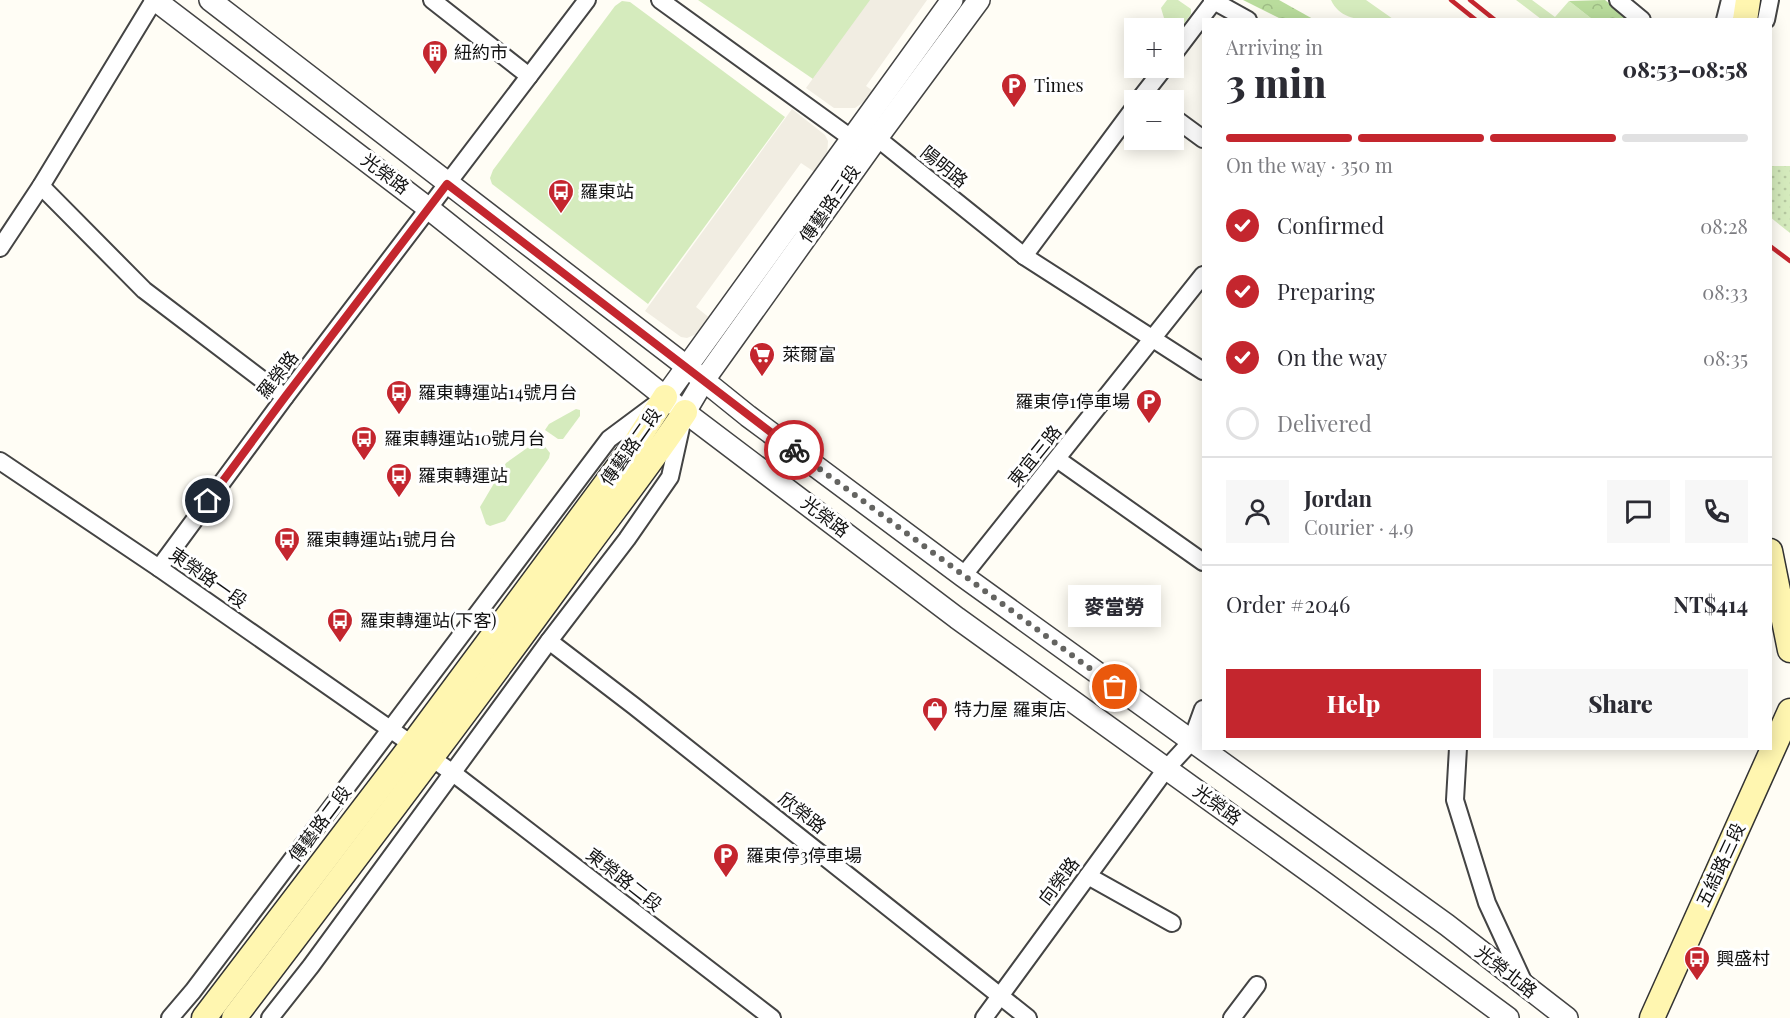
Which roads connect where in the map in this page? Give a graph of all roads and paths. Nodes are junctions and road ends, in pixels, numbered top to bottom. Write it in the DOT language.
graph roads {
  1 [pos="154,0"];
  2 [pos="210,0"];
  3 [pos="432,0"];
  4 [pos="587,0"];
  5 [pos="660,0"];
  6 [pos="952,0"];
  7 [pos="979,0"];
  8 [pos="1618,0"];
  9 [pos="1730,0"];
  10 [pos="1748,0"];
  11 [pos="1770,0"];
  12 [pos="1213,1"];
  13 [pos="1244,18"];
  14 [pos="1640,18"];
  15 [pos="1726,18"];
  16 [pos="1745,18"];
  17 [pos="1766,18"];
  18 [pos="1184,41"];
  19 [pos="529,76"];
  20 [pos="1124,125"];
  21 [pos="1184,125"];
  22 [pos="851,138"];
  23 [pos="877,138"];
  24 [pos="1202,138"];
  25 [pos="447,184"];
  26 [pos="41,186"];
  27 [pos="429,208"];
  28 [pos="0,248"];
  29 [pos="1024,256"];
  30 [pos="1202,276"];
  31 [pos="1154,339"];
  32 [pos="686,366"];
  33 [pos="1202,370"];
  34 [pos="704,380"];
  35 [pos="285,397"];
  36 [pos="665,397"];
  37 [pos="684,412"];
  38 [pos="1057,459"];
  39 [pos="0,461"];
  40 [pos="1202,561"];
  41 [pos="1772,561"];
  42 [pos="159,568"];
  43 [pos="963,576"];
  44 [pos="549,641"];
  45 [pos="1790,650"];
  46 [pos="1790,711"];
  47 [pos="1202,712"];
  48 [pos="390,731"];
  49 [pos="1773,740"];
  50 [pos="1191,742"];
  51 [pos="1202,750"];
  52 [pos="1202,750"];
  53 [pos="1458,750"];
  54 [pos="1769,750"];
  55 [pos="422,752"];
  56 [pos="1166,768"];
  57 [pos="453,773"];
  58 [pos="1088,876"];
  59 [pos="1172,923"];
  60 [pos="1447,925"];
  61 [pos="1257,985"];
  62 [pos="1525,987"];
  63 [pos="1000,996"];
  64 [pos="170,1018"];
  65 [pos="204,1018"];
  66 [pos="234,1018"];
  67 [pos="270,1018"];
  68 [pos="772,1018"];
  69 [pos="984,1018"];
  70 [pos="1028,1018"];
  71 [pos="1232,1018"];
  72 [pos="1508,1018"];
  73 [pos="1567,1018"];
  74 [pos="1652,1018"];
  1 -- 26 [label="street"];
  1 -- 27 [label="street, 光榮路"];
  2 -- 25 [label="street, 光榮路"];
  3 -- 19 [label="street"];
  4 -- 19 [label="street, 羅榮路"];
  5 -- 22 [label="street"];
  6 -- 22 [label="street, 傳藝路三段"];
  7 -- 23 [label="street, 傳藝路三段"];
  8 -- 14 [label="street"];
  9 -- 15 [label="street"];
  10 -- 16 [label="main road"];
  11 -- 17 [label="street"];
  12 -- 13 [label="street"];
  12 -- 18 [label="street"];
  19 -- 25 [label="street, 羅榮路"];
  20 -- 29 [label="street"];
  21 -- 24 [label="street"];
  22 -- 23 [label="street"];
  22 -- 32 [label="street, 傳藝路三段"];
  23 -- 29 [label="street, 陽明路"];
  23 -- 34 [label="street, 傳藝路三段"];
  25 -- 27 [label="street, 羅榮路"];
  25 -- 32 [label="street, 光榮路"];
  26 -- 28 [label="street"];
  26 -- 35 [label="street"];
  27 -- 35 [label="street, 羅榮路"];
  27 -- 36 [label="street, 光榮路"];
  29 -- 31 [label="street, 陽明路"];
  30 -- 31 [label="street, 東宜三路"];
  31 -- 33 [label="street, 陽明路"];
  31 -- 38 [label="street, 東宜三路"];
  32 -- 34 [label="street, 光榮路"];
  32 -- 36 [label="street, 傳藝路三段"];
  34 -- 37 [label="street, 傳藝路三段"];
  34 -- 43 [label="street, 光榮路"];
  35 -- 42 [label="street, 羅榮路"];
  36 -- 37 [label="street, 光榮路"];
  36 -- 48 [label="street, 傳藝路二段"];
  36 -- 55 [label="main road, 傳藝路二段"];
  37 -- 44 [label="street, 傳藝路二段"];
  37 -- 55 [label="main road, 傳藝路二段"];
  37 -- 56 [label="street, 光榮路"];
  38 -- 40 [label="street"];
  38 -- 43 [label="street, 東宜三路"];
  39 -- 42 [label="street, 東榮路一段"];
  41 -- 45 [label="main road"];
  42 -- 48 [label="street, 東榮路一段"];
  43 -- 50 [label="street, 光榮路"];
  44 -- 57 [label="street, 傳藝路二段"];
  44 -- 63 [label="street, 欣榮路"];
  46 -- 49 [label="main road, 五結路三段"];
  47 -- 50 [label="street"];
  48 -- 55 [label="street, 東榮路一段"];
  48 -- 64 [label="street, 傳藝路二段"];
  50 -- 52 [label="street, 光榮路"];
  50 -- 56 [label="street, 向榮路"];
  51 -- 60 [label="street, 光榮路"];
  53 -- 62 [label="street"];
  54 -- 74 [label="main road, 五結路三段"];
  55 -- 57 [label="street, 東榮路二段"];
  55 -- 65 [label="main road, 傳藝路二段"];
  55 -- 66 [label="main road, 傳藝路二段"];
  56 -- 58 [label="street, 向榮路"];
  56 -- 72 [label="street, 光榮路"];
  57 -- 67 [label="street, 傳藝路二段"];
  57 -- 68 [label="street, 東榮路二段"];
  58 -- 59 [label="street"];
  58 -- 63 [label="street, 向榮路"];
  60 -- 62 [label="street, 光榮北路"];
  61 -- 71 [label="street"];
  62 -- 73 [label="street, 光榮北路"];
  63 -- 69 [label="street, 向榮路"];
  63 -- 70 [label="street, 欣榮路"];
}
